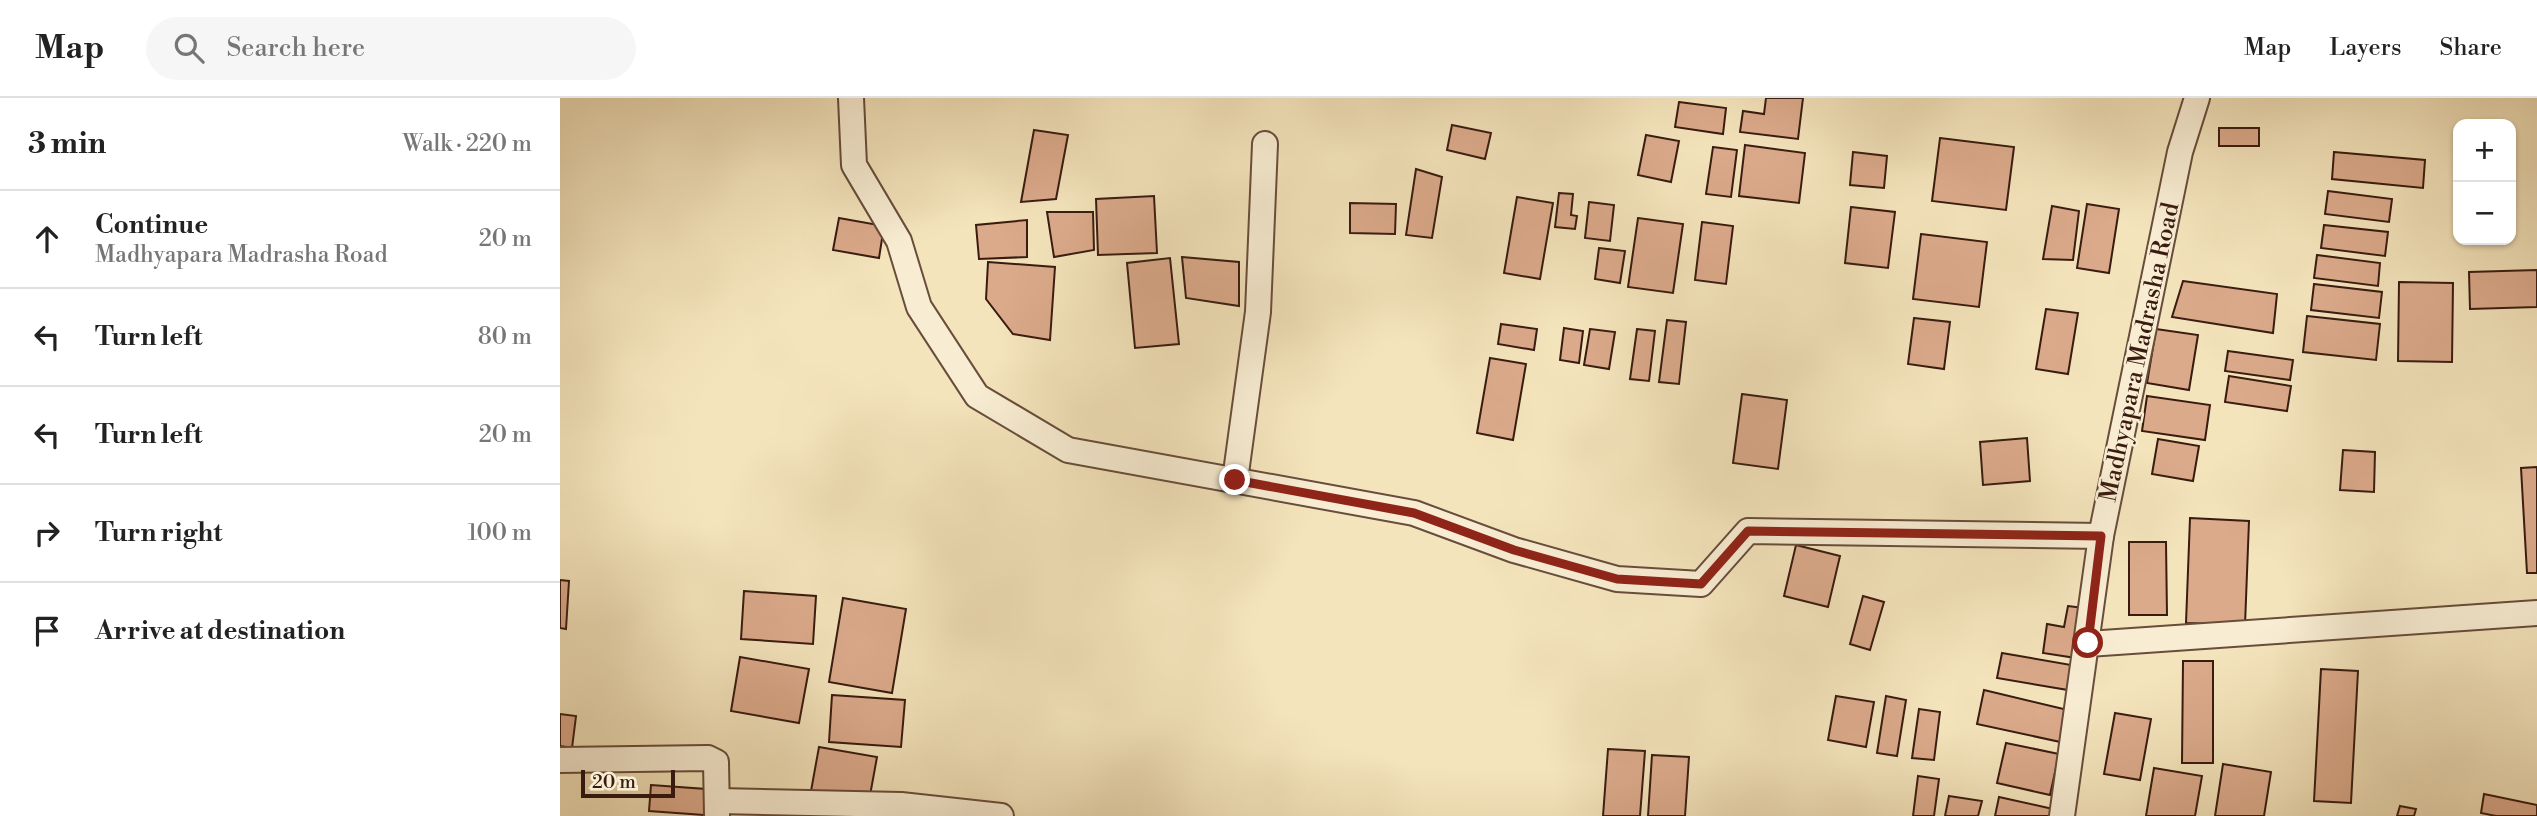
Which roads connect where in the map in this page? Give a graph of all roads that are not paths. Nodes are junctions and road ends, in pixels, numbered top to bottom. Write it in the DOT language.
graph roads {
  1 [pos="851,98"];
  2 [pos="2197,98"];
  3 [pos="1265,144"];
  4 [pos="1235,480"];
  5 [pos="2101,536"];
  6 [pos="2537,613"];
  7 [pos="2088,643"];
  8 [pos="560,760"];
  9 [pos="718,809"];
  10 [pos="1001,816"];
  11 [pos="2062,816"];
  1 -- 4 [label="street"];
  2 -- 5 [label="street, Madhyapara Madrasha Road"];
  3 -- 4 [label="street"];
  4 -- 5 [label="street"];
  5 -- 7 [label="street, Madhyapara Madrasha Road"];
  6 -- 7 [label="street"];
  7 -- 11 [label="street, Madhyapara Madrasha Road"];
  8 -- 9 [label="street"];
  9 -- 10 [label="street"];
}
